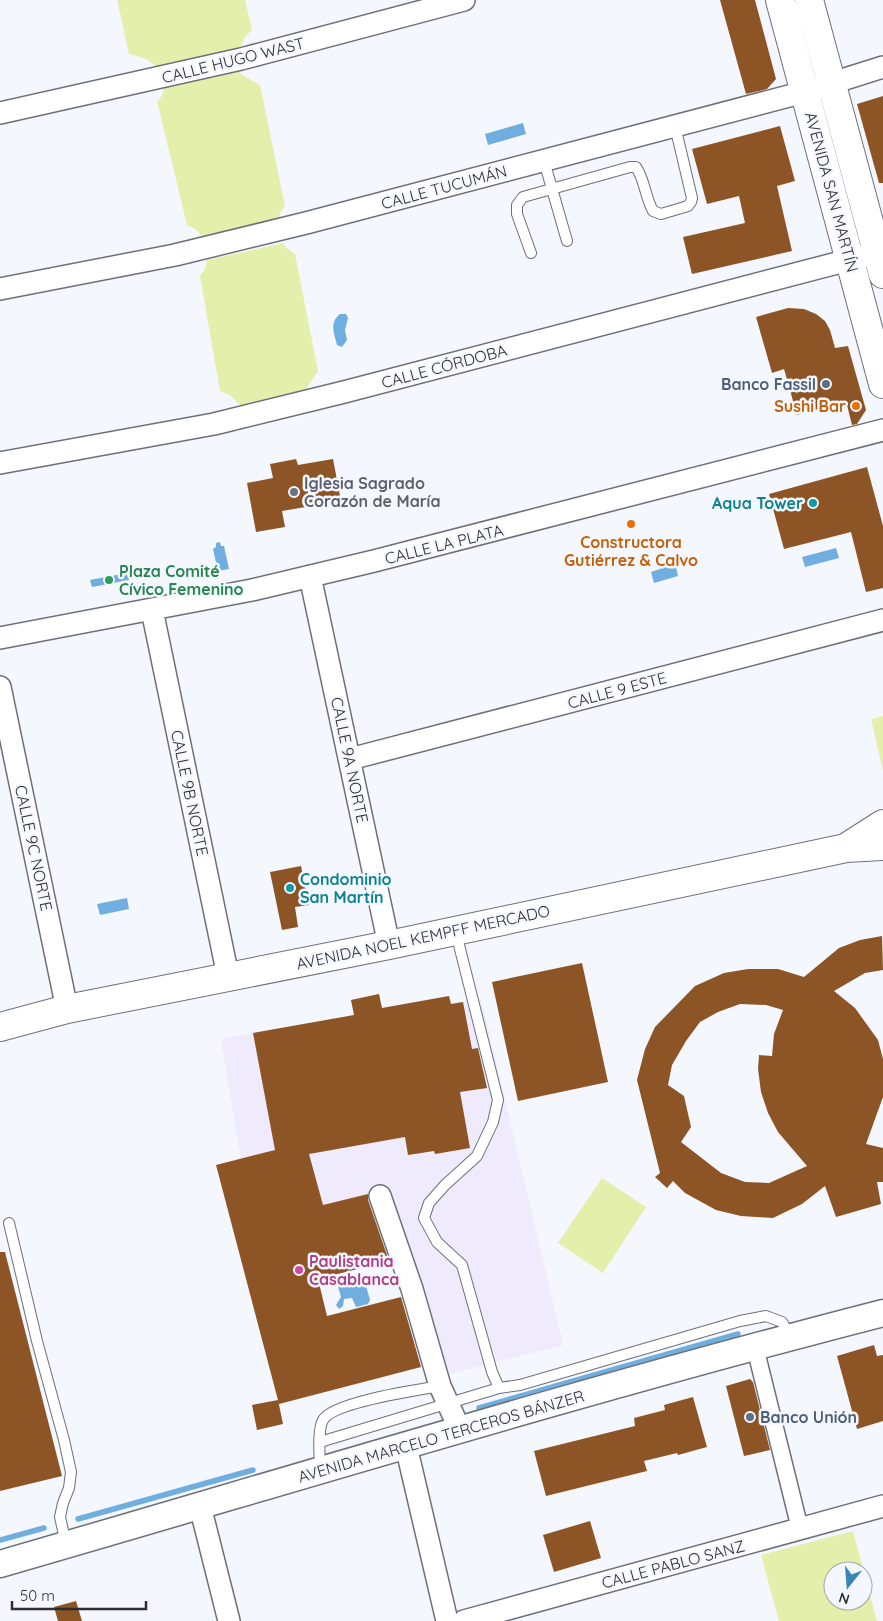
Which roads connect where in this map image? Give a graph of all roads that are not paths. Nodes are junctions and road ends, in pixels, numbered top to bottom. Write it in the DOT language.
graph roads {
  1 [pos="464,0"];
  2 [pos="780,0"];
  3 [pos="809,0"];
  4 [pos="883,67"];
  5 [pos="831,84"];
  6 [pos="804,92"];
  7 [pos="0,113"];
  8 [pos="675,126"];
  9 [pos="544,161"];
  10 [pos="553,189"];
  11 [pos="568,241"];
  12 [pos="531,253"];
  13 [pos="881,258"];
  14 [pos="850,260"];
  15 [pos="0,289"];
  16 [pos="883,384"];
  17 [pos="883,430"];
  18 [pos="0,463"];
  19 [pos="310,576"];
  20 [pos="152,610"];
  21 [pos="883,620"];
  22 [pos="0,638"];
  23 [pos="0,687"];
  24 [pos="350,759"];
  25 [pos="883,824"];
  26 [pos="883,846"];
  27 [pos="846,848"];
  28 [pos="456,930"];
  29 [pos="389,944"];
  30 [pos="228,976"];
  31 [pos="67,1009"];
  32 [pos="0,1027"];
  33 [pos="380,1196"];
  34 [pos="8,1223"];
  35 [pos="883,1313"];
  36 [pos="791,1337"];
  37 [pos="755,1347"];
  38 [pos="499,1388"];
  39 [pos="443,1394"];
  40 [pos="460,1430"];
  41 [pos="320,1442"];
  42 [pos="406,1446"];
  43 [pos="320,1471"];
  44 [pos="200,1506"];
  45 [pos="883,1506"];
  46 [pos="800,1529"];
  47 [pos="66,1545"];
  48 [pos="0,1564"];
  49 [pos="229,1621"];
  50 [pos="447,1621"];
  51 [pos="464,1621"];
  1 -- 7 [label="street, CALLE HUGO WAST"];
  2 -- 6 [label="main road, AVENIDA SAN MARTÍN"];
  3 -- 5 [label="main road, AVENIDA SAN MARTÍN"];
  4 -- 5 [label="street, CALLE TUCUMÁN"];
  5 -- 6 [label="street, CALLE TUCUMÁN"];
  5 -- 13 [label="main road, AVENIDA SAN MARTÍN"];
  6 -- 8 [label="street, CALLE TUCUMÁN"];
  6 -- 14 [label="main road, AVENIDA SAN MARTÍN"];
  8 -- 9 [label="street, CALLE TUCUMÁN"];
  8 -- 10 [label="lane"];
  9 -- 10 [label="lane"];
  9 -- 15 [label="street, CALLE TUCUMÁN"];
  10 -- 11 [label="lane"];
  10 -- 12 [label="lane"];
  13 -- 14 [label="street, CALLE CÓRDOBA"];
  14 -- 16 [label="main road, AVENIDA SAN MARTÍN"];
  14 -- 18 [label="street, CALLE CÓRDOBA"];
  17 -- 19 [label="street, CALLE LA PLATA"];
  19 -- 20 [label="street, CALLE LA PLATA"];
  19 -- 24 [label="street, CALLE 9A NORTE"];
  20 -- 22 [label="street, CALLE LA PLATA"];
  20 -- 30 [label="street, CALLE 9B NORTE"];
  21 -- 24 [label="street, CALLE 9 ESTE"];
  23 -- 31 [label="street, CALLE 9C NORTE"];
  24 -- 29 [label="street, CALLE 9A NORTE"];
  25 -- 27 [label="main road, AVENIDA NOEL KEMPFF MERCADO"];
  26 -- 27 [label="main road, AVENIDA NOEL KEMPFF MERCADO"];
  27 -- 28 [label="main road, AVENIDA NOEL KEMPFF MERCADO"];
  28 -- 29 [label="main road, AVENIDA NOEL KEMPFF MERCADO"];
  28 -- 38 [label="lane"];
  29 -- 30 [label="main road, AVENIDA NOEL KEMPFF MERCADO"];
  30 -- 31 [label="main road, AVENIDA NOEL KEMPFF MERCADO"];
  31 -- 32 [label="main road, AVENIDA NOEL KEMPFF MERCADO"];
  33 -- 39 [label="street"];
  34 -- 47 [label="lane"];
  35 -- 36 [label="street, AVENIDA MARCELO TERCEROS BÁNZER"];
  36 -- 37 [label="street, AVENIDA MARCELO TERCEROS BÁNZER"];
  36 -- 38 [label="lane"];
  37 -- 40 [label="street, AVENIDA MARCELO TERCEROS BÁNZER"];
  37 -- 46 [label="street"];
  38 -- 39 [label="lane"];
  39 -- 40 [label="street"];
  39 -- 41 [label="lane"];
  39 -- 41 [label="lane"];
  40 -- 42 [label="street, AVENIDA MARCELO TERCEROS BÁNZER"];
  41 -- 43 [label="lane"];
  42 -- 43 [label="street, AVENIDA MARCELO TERCEROS BÁNZER"];
  42 -- 50 [label="street"];
  43 -- 44 [label="street, AVENIDA MARCELO TERCEROS BÁNZER"];
  44 -- 47 [label="street, AVENIDA MARCELO TERCEROS BÁNZER"];
  44 -- 49 [label="street"];
  45 -- 46 [label="street, CALLE PABLO SANZ"];
  46 -- 51 [label="street, CALLE PABLO SANZ"];
  47 -- 48 [label="street, AVENIDA MARCELO TERCEROS BÁNZER"];
}
